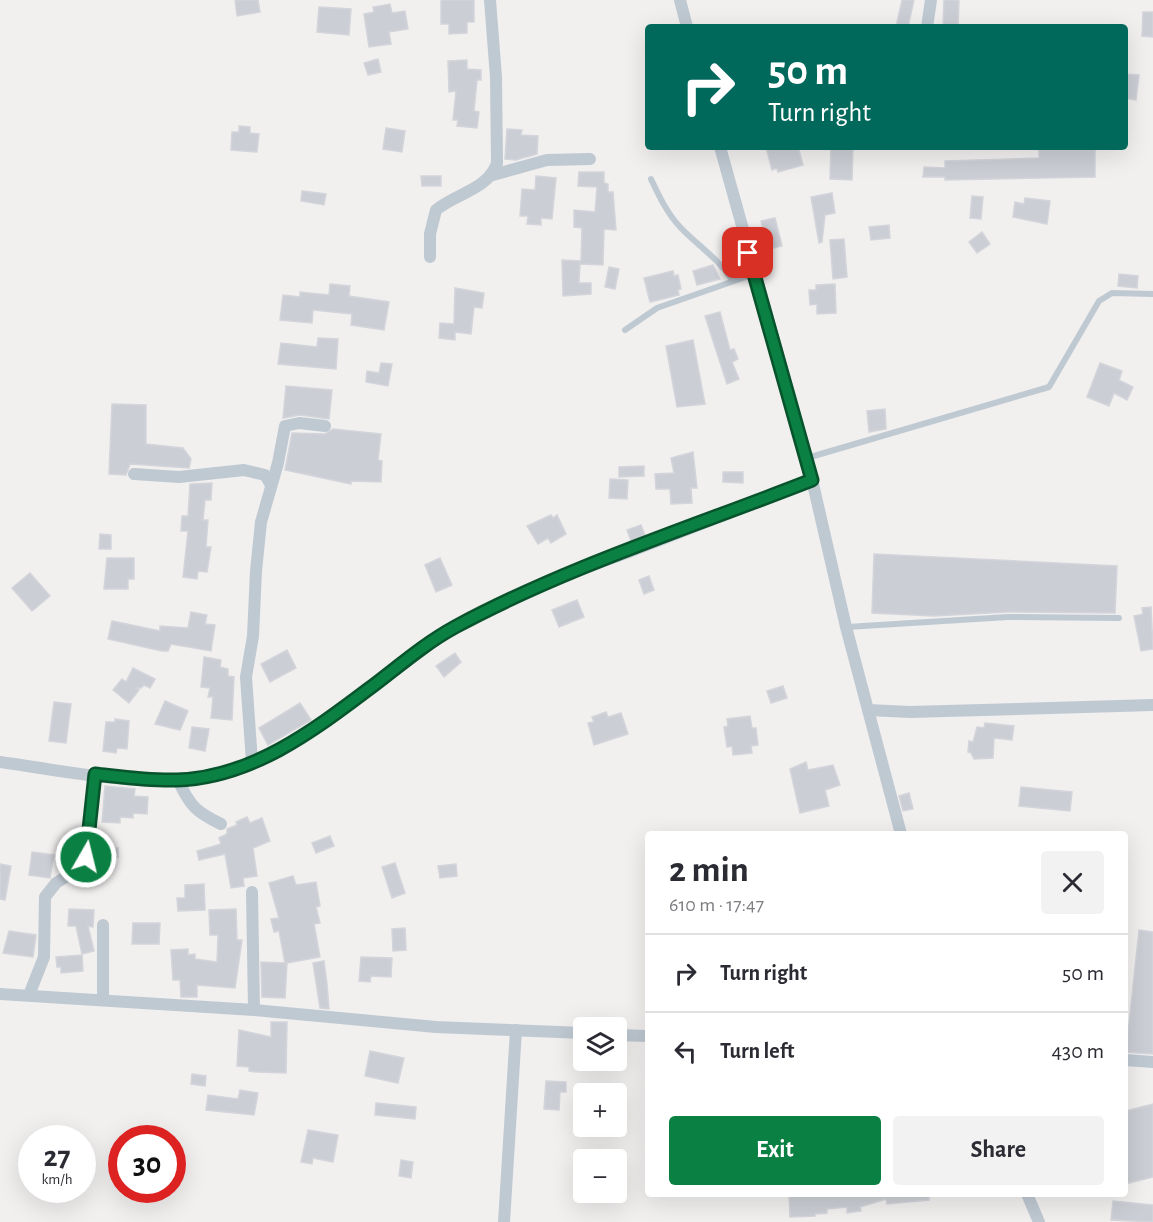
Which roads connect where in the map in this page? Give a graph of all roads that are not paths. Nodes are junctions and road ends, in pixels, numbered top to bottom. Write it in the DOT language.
graph roads {
  1 [pos="490,0"];
  2 [pos="680,0"];
  3 [pos="931,0"];
  4 [pos="686,24"];
  5 [pos="927,24"];
  6 [pos="721,150"];
  7 [pos="590,159"];
  8 [pos="493,175"];
  9 [pos="651,179"];
  10 [pos="430,257"];
  11 [pos="754,274"];
  12 [pos="732,280"];
  13 [pos="1153,294"];
  14 [pos="626,330"];
  15 [pos="325,426"];
  16 [pos="807,458"];
  17 [pos="134,474"];
  18 [pos="812,480"];
  19 [pos="271,485"];
  20 [pos="1119,618"];
  21 [pos="846,627"];
  22 [pos="1153,705"];
  23 [pos="867,710"];
  24 [pos="0,762"];
  25 [pos="252,762"];
  26 [pos="95,774"];
  27 [pos="178,780"];
  28 [pos="221,824"];
  29 [pos="900,831"];
  30 [pos="252,892"];
  31 [pos="103,925"];
  32 [pos="0,994"];
  33 [pos="29,995"];
  34 [pos="103,999"];
  35 [pos="254,1010"];
  36 [pos="516,1030"];
  37 [pos="573,1033"];
  38 [pos="627,1035"];
  39 [pos="645,1036"];
  40 [pos="1128,1060"];
  41 [pos="1153,1062"];
  42 [pos="1028,1197"];
  43 [pos="504,1222"];
  44 [pos="1040,1222"];
  1 -- 8 [label="street"];
  2 -- 4 [label="street"];
  3 -- 5 [label="street"];
  6 -- 11 [label="street"];
  7 -- 8 [label="street"];
  8 -- 10 [label="street"];
  9 -- 12 [label="lane"];
  11 -- 12 [label="lane"];
  11 -- 16 [label="street"];
  12 -- 14 [label="lane"];
  13 -- 16 [label="lane"];
  15 -- 19 [label="street"];
  16 -- 18 [label="street"];
  17 -- 19 [label="street"];
  18 -- 21 [label="street"];
  18 -- 25 [label="street"];
  19 -- 25 [label="street"];
  20 -- 21 [label="lane"];
  21 -- 23 [label="street"];
  22 -- 23 [label="street"];
  23 -- 29 [label="street"];
  24 -- 26 [label="street"];
  25 -- 27 [label="street"];
  26 -- 27 [label="street"];
  26 -- 33 [label="street"];
  27 -- 28 [label="street"];
  30 -- 35 [label="street"];
  31 -- 34 [label="street"];
  32 -- 33 [label="street"];
  33 -- 34 [label="street"];
  34 -- 35 [label="street"];
  35 -- 36 [label="street"];
  36 -- 37 [label="street"];
  36 -- 43 [label="street"];
  38 -- 39 [label="street"];
  40 -- 41 [label="street"];
  42 -- 44 [label="street"];
}
